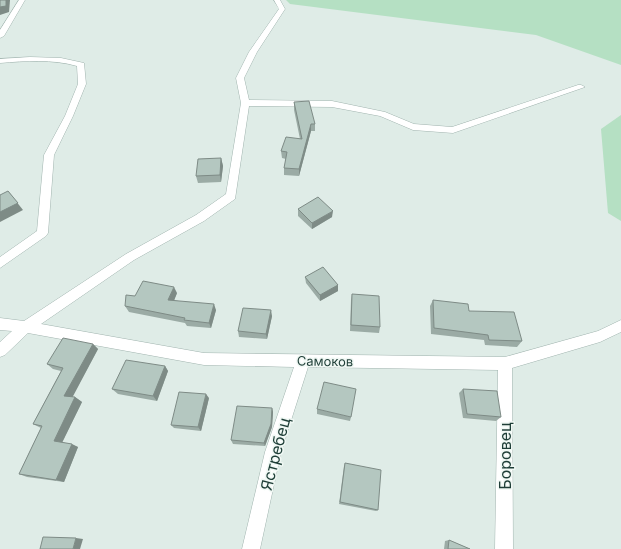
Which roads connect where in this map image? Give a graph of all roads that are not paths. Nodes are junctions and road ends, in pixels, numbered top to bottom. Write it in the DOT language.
graph roads {
  1 [pos="22,0"];
  2 [pos="277,0"];
  3 [pos="0,36"];
  4 [pos="0,61"];
  5 [pos="581,87"];
  6 [pos="245,103"];
  7 [pos="0,263"];
  8 [pos="0,324"];
  9 [pos="621,326"];
  10 [pos="26,327"];
  11 [pos="0,351"];
  12 [pos="303,361"];
  13 [pos="506,364"];
  14 [pos="251,549"];
  15 [pos="504,549"];
  1 -- 3 [label="street"];
  2 -- 6 [label="street"];
  4 -- 7 [label="street"];
  5 -- 6 [label="street"];
  6 -- 10 [label="street"];
  8 -- 10 [label="street, Самоков"];
  9 -- 13 [label="street, Самоков"];
  10 -- 11 [label="street"];
  10 -- 12 [label="street, Самоков"];
  12 -- 13 [label="street, Самоков"];
  12 -- 14 [label="street, Ястребец"];
  13 -- 15 [label="street, Боровец"];
}
